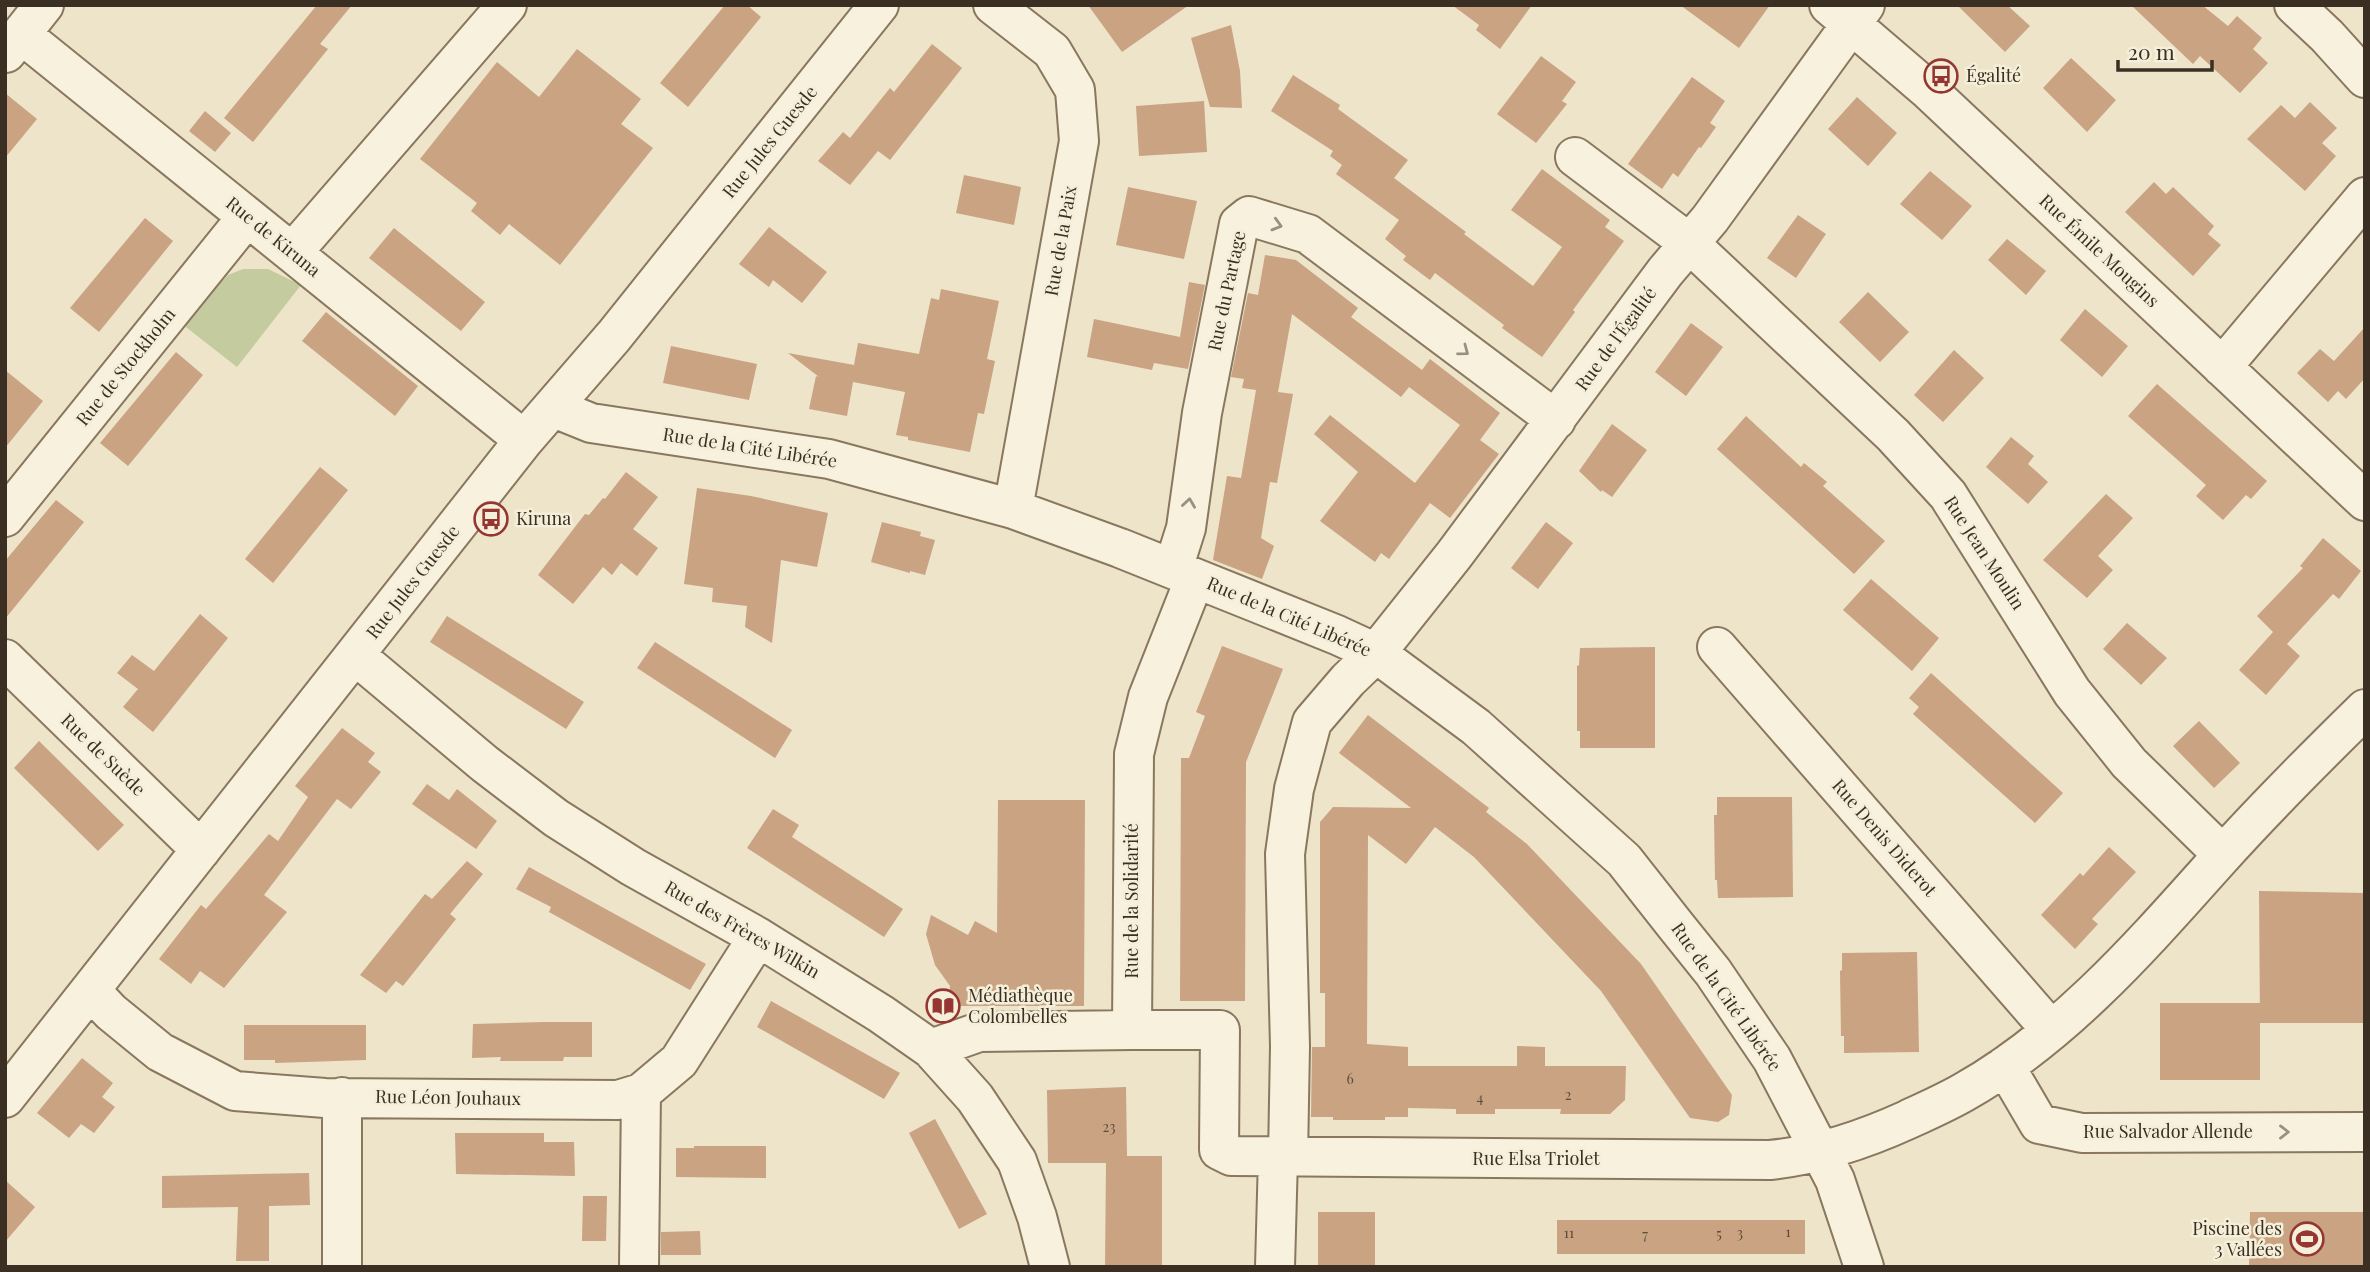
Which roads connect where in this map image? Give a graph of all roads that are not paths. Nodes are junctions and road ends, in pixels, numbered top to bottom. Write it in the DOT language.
graph roads {
  1 [pos="507,5"];
  2 [pos="879,5"];
  3 [pos="993,5"];
  4 [pos="2294,5"];
  5 [pos="1848,11"];
  6 [pos="23,31"];
  7 [pos="2365,79"];
  8 [pos="1575,157"];
  9 [pos="2365,198"];
  10 [pos="247,216"];
  11 [pos="1689,243"];
  12 [pos="292,253"];
  13 [pos="2222,367"];
  14 [pos="554,408"];
  15 [pos="1556,420"];
  16 [pos="524,440"];
  17 [pos="2362,494"];
  18 [pos="1013,509"];
  19 [pos="5,517"];
  20 [pos="1184,574"];
  21 [pos="1717,646"];
  22 [pos="1376,653"];
  23 [pos="355,655"];
  24 [pos="5,659"];
  25 [pos="2359,725"];
  26 [pos="201,850"];
  27 [pos="2223,855"];
  28 [pos="758,937"];
  29 [pos="91,991"];
  30 [pos="1132,1030"];
  31 [pos="2051,1030"];
  32 [pos="931,1049"];
  33 [pos="2005,1066"];
  34 [pos="641,1093"];
  35 [pos="342,1097"];
  36 [pos="5,1098"];
  37 [pos="2365,1132"];
  38 [pos="1822,1152"];
  39 [pos="1272,1157"];
  40 [pos="342,1267"];
  41 [pos="639,1267"];
  42 [pos="1050,1267"];
  43 [pos="1275,1267"];
  44 [pos="1864,1267"];
  1 -- 12 [label="street"];
  2 -- 14 [label="street, Rue Jules Guesde"];
  3 -- 18 [label="street, Rue de la Paix"];
  4 -- 7 [label="street"];
  5 -- 11 [label="street, Rue de l'Égalité"];
  5 -- 13 [label="street, Rue Émile Mougins"];
  6 -- 10 [label="street, Rue de Kiruna"];
  8 -- 11 [label="street, Rue Jean Moulin"];
  9 -- 13 [label="street"];
  10 -- 12 [label="street, Rue de Kiruna"];
  10 -- 19 [label="street, Rue de Stockholm"];
  11 -- 15 [label="street, Rue de l'Égalité"];
  11 -- 27 [label="street, Rue Jean Moulin"];
  12 -- 16 [label="street, Rue de Kiruna"];
  13 -- 17 [label="street, Rue Émile Mougins"];
  14 -- 16 [label="street, Rue Jules Guesde"];
  14 -- 18 [label="street, Rue de la Cité Libérée"];
  20 -- 15 [label="street, Rue du Partage, one-way"];
  15 -- 22 [label="street, Rue de l'Égalité"];
  16 -- 23 [label="street, Rue Jules Guesde"];
  18 -- 20 [label="street, Rue de la Cité Libérée"];
  20 -- 22 [label="street, Rue de la Cité Libérée"];
  20 -- 30 [label="street, Rue de la Solidarité"];
  21 -- 31 [label="street, Rue Denis Diderot"];
  22 -- 38 [label="street, Rue de la Cité Libérée"];
  22 -- 39 [label="street, Rue de l'Égalité"];
  23 -- 26 [label="street, Rue Jules Guesde"];
  23 -- 28 [label="street, Rue des Frères Wilkin"];
  24 -- 26 [label="street, Rue de Suède"];
  25 -- 27 [label="street"];
  26 -- 29 [label="street, Rue Jules Guesde"];
  27 -- 31 [label="street"];
  28 -- 32 [label="street, Rue des Frères Wilkin"];
  28 -- 34 [label="street, Rue Léon Jouhaux"];
  29 -- 35 [label="street, Rue Léon Jouhaux"];
  29 -- 36 [label="street, Rue Jules Guesde"];
  30 -- 32 [label="street"];
  30 -- 39 [label="street"];
  31 -- 33 [label="street"];
  32 -- 42 [label="street, Rue des Frères Wilkin"];
  33 -- 37 [label="street, Rue Salvador Allende, one-way"];
  33 -- 38 [label="street"];
  34 -- 35 [label="street, Rue Léon Jouhaux"];
  34 -- 41 [label="street"];
  35 -- 40 [label="street"];
  38 -- 39 [label="street, Rue Elsa Triolet"];
  38 -- 44 [label="street, Rue de la Cité Libérée"];
  39 -- 43 [label="street, Rue de l'Égalité"];
}
